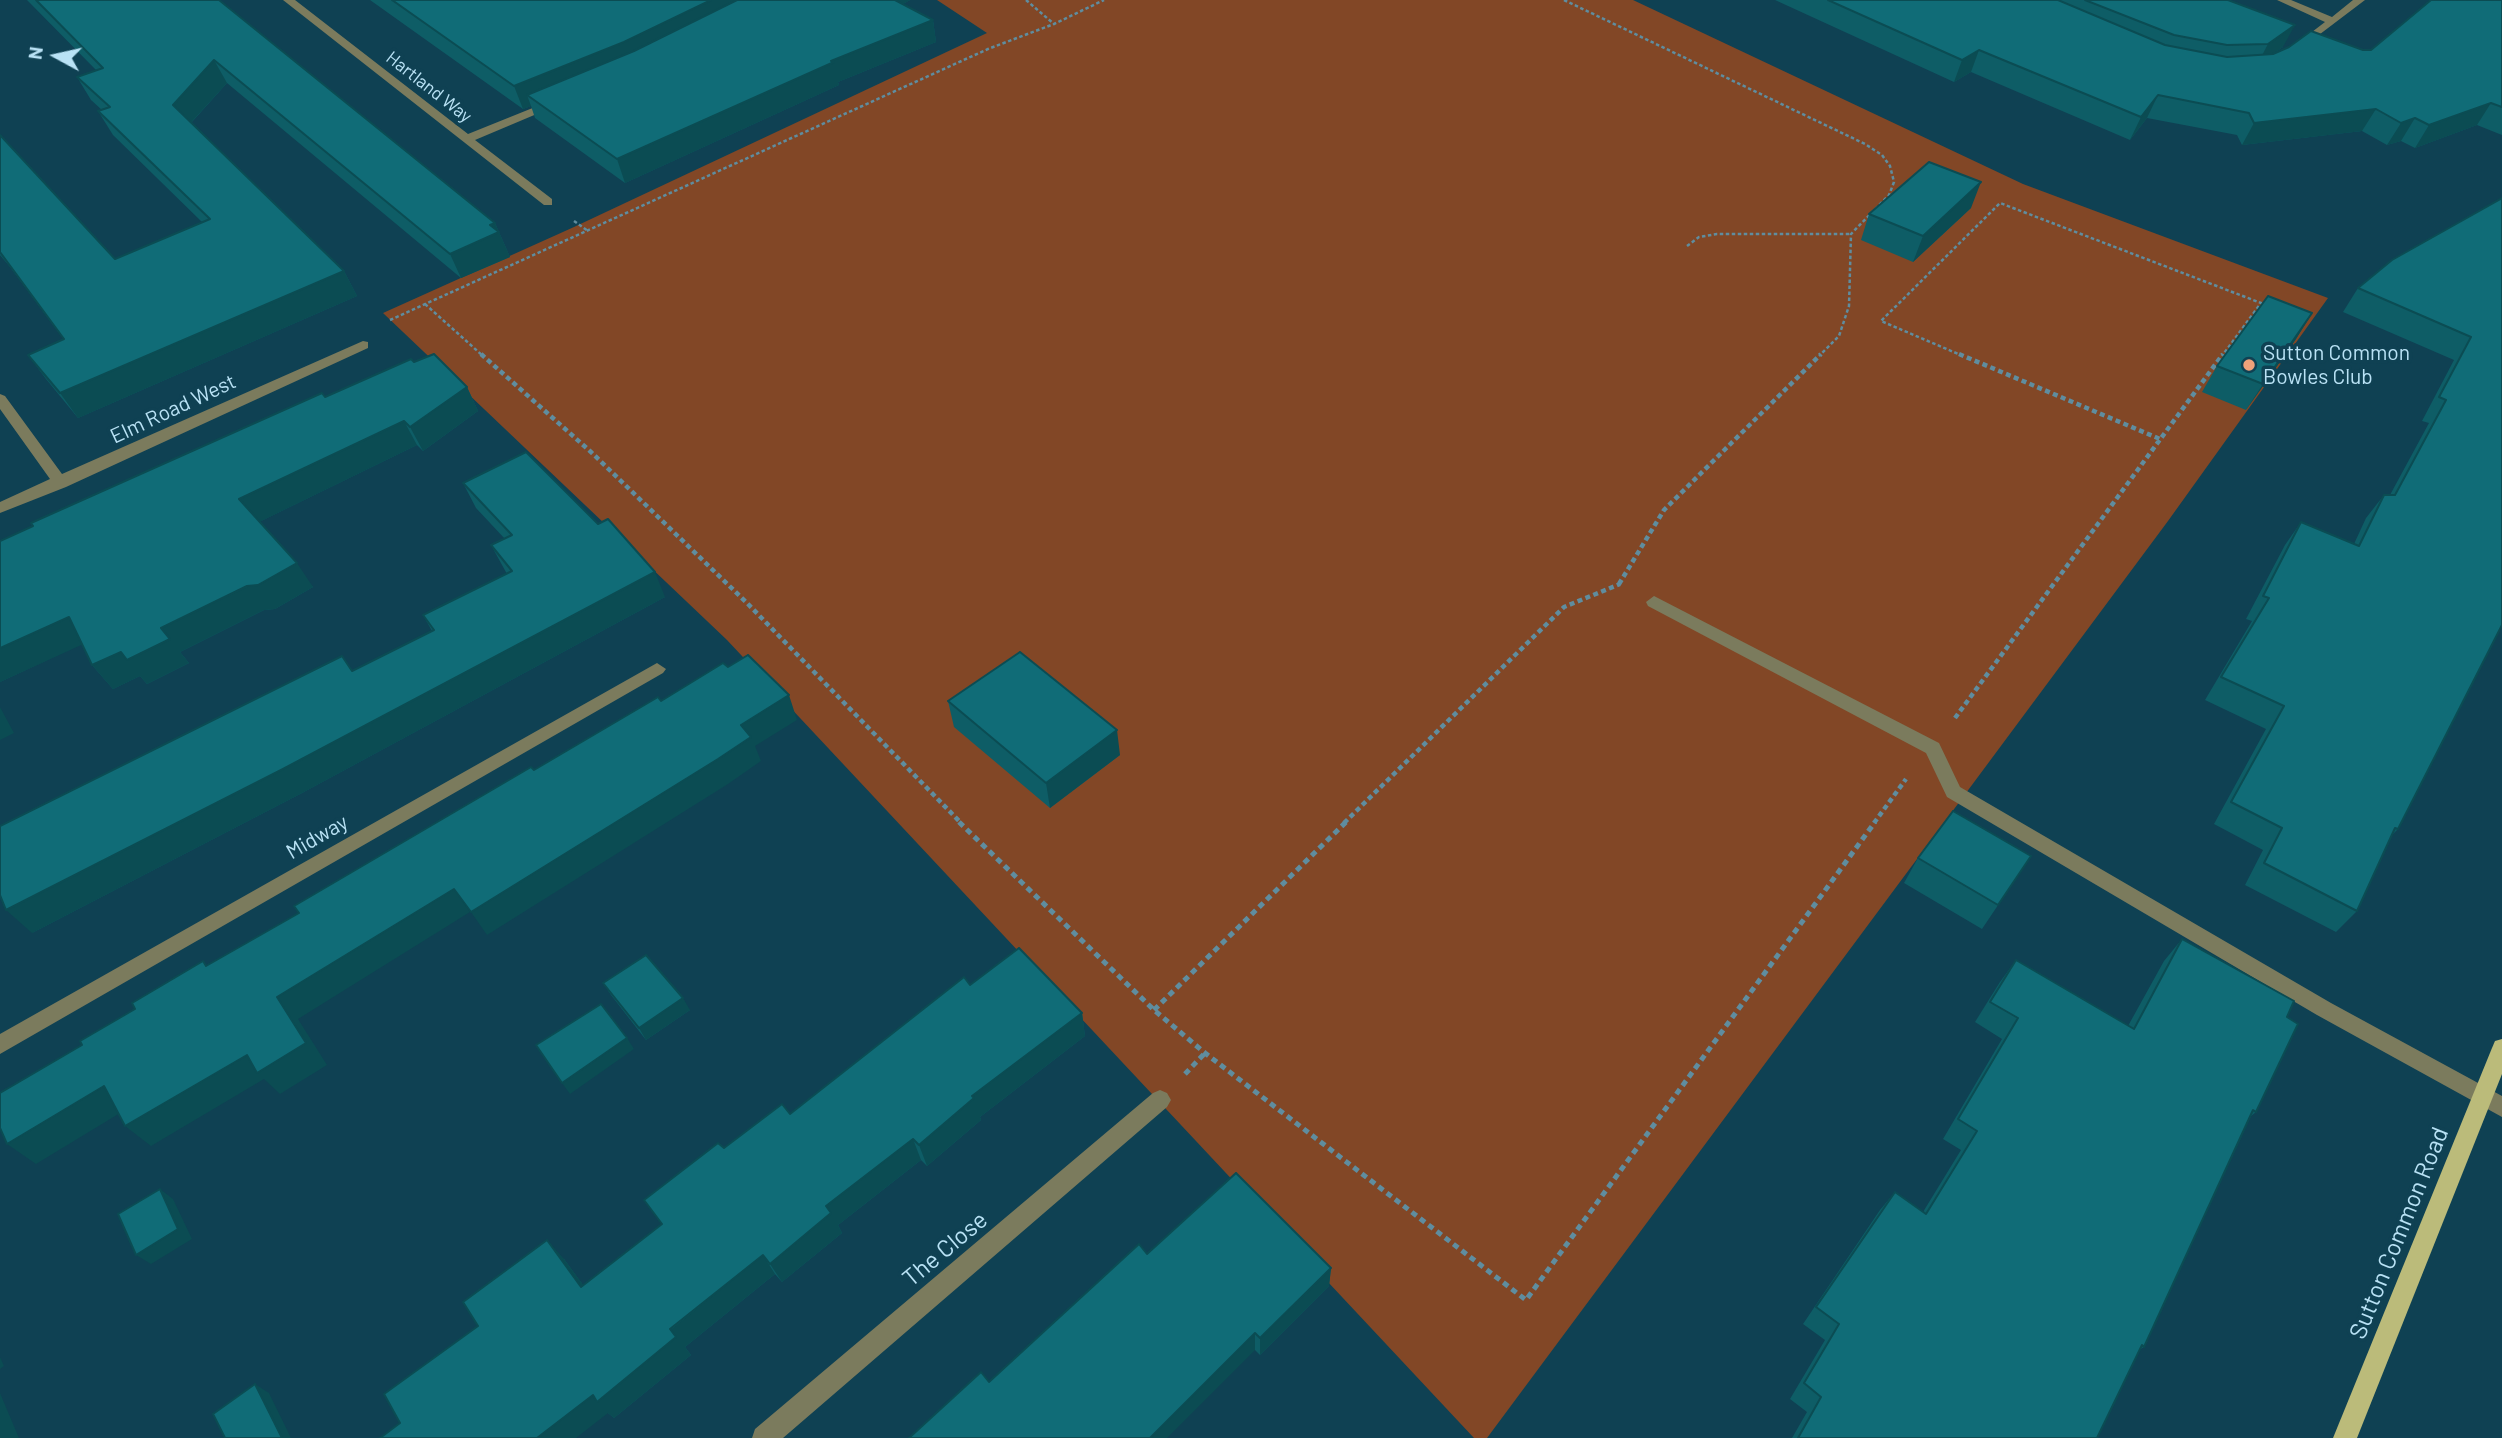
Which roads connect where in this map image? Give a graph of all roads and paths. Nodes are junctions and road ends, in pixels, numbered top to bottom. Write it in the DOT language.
graph roads {
  1 [pos="288,0"];
  2 [pos="1026,0"];
  3 [pos="1104,0"];
  4 [pos="1564,0"];
  5 [pos="2282,0"];
  6 [pos="2360,0"];
  7 [pos="2333,21"];
  8 [pos="1054,24"];
  9 [pos="2289,54"];
  10 [pos="563,99"];
  11 [pos="467,139"];
  12 [pos="548,202"];
  13 [pos="1851,234"];
  14 [pos="1687,246"];
  15 [pos="425,304"];
  16 [pos="363,345"];
  17 [pos="0,398"];
  18 [pos="2160,439"];
  19 [pos="61,483"];
  20 [pos="0,508"];
  21 [pos="1619,584"];
  22 [pos="1654,602"];
  23 [pos="657,669"];
  24 [pos="1933,748"];
  25 [pos="1154,1010"];
  26 [pos="0,1045"];
  27 [pos="2502,1048"];
  28 [pos="1160,1100"];
  29 [pos="2492,1101"];
  30 [pos="764,1438"];
  31 [pos="2345,1438"];
  1 -- 11 [label="street, Hartland Way"];
  2 -- 8 [label="path"];
  3 -- 8 [label="path"];
  4 -- 13 [label="path"];
  5 -- 7 [label="street"];
  6 -- 7 [label="street"];
  7 -- 9 [label="street"];
  8 -- 15 [label="path"];
  10 -- 11 [label="street"];
  11 -- 12 [label="street, Hartland Way"];
  13 -- 14 [label="path"];
  13 -- 21 [label="path"];
  15 -- 16 [label="path"];
  15 -- 25 [label="path"];
  16 -- 19 [label="street, Elm Road West"];
  17 -- 19 [label="street"];
  18 -- 18 [label="path"];
  18 -- 24 [label="path"];
  19 -- 20 [label="street, Elm Road West"];
  21 -- 22 [label="path"];
  21 -- 25 [label="path"];
  22 -- 24 [label="street"];
  23 -- 26 [label="street, Midway"];
  24 -- 25 [label="path"];
  24 -- 29 [label="street"];
  27 -- 29 [label="main road, Sutton Common Road"];
  28 -- 30 [label="street, The Close"];
  29 -- 31 [label="main road, Sutton Common Road"];
}
